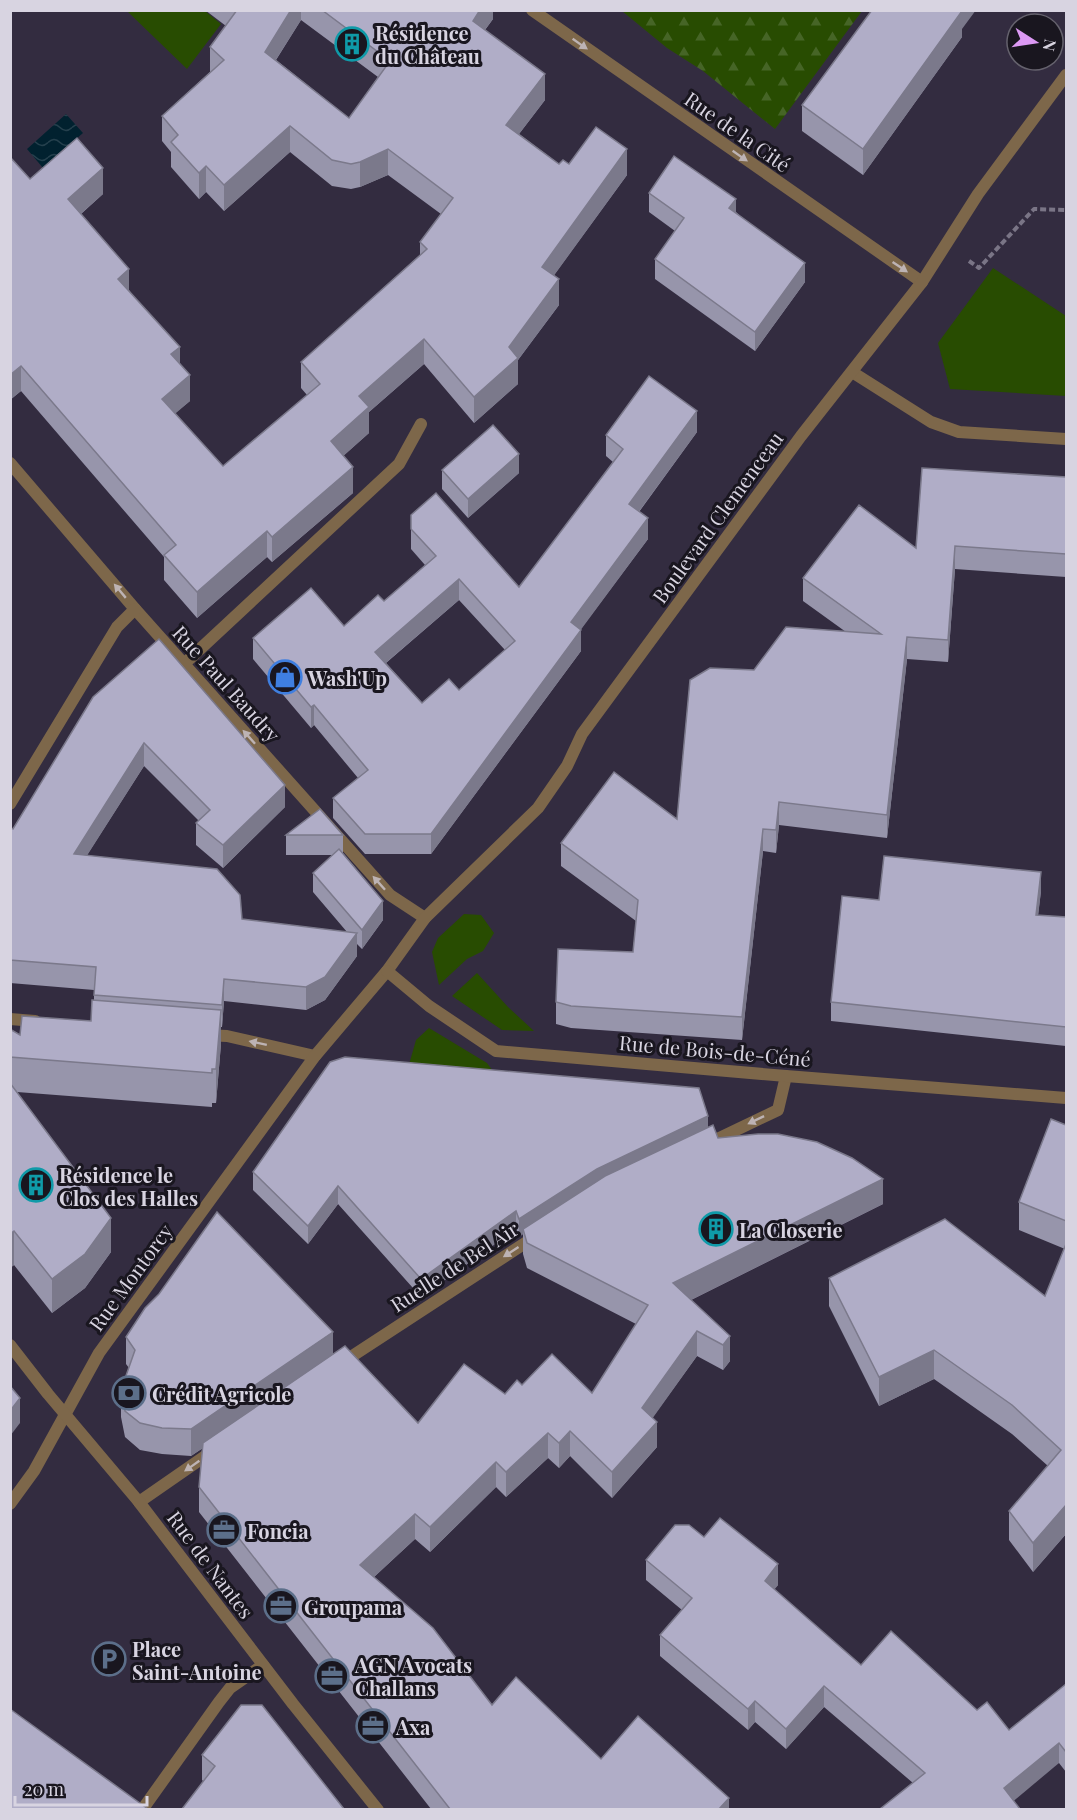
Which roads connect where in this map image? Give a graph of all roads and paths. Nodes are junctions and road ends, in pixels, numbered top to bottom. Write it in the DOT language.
graph roads {
  1 [pos="532,10"];
  2 [pos="1066,75"];
  3 [pos="1066,210"];
  4 [pos="946,245"];
  5 [pos="922,282"];
  6 [pos="852,372"];
  7 [pos="421,424"];
  8 [pos="1066,439"];
  9 [pos="10,463"];
  10 [pos="135,609"];
  11 [pos="184,664"];
  12 [pos="10,804"];
  13 [pos="425,918"];
  14 [pos="387,971"];
  15 [pos="10,1019"];
  16 [pos="45,1022"];
  17 [pos="193,1034"];
  18 [pos="315,1056"];
  19 [pos="786,1076"];
  20 [pos="1066,1098"];
  21 [pos="694,1150"];
  22 [pos="542,1232"];
  23 [pos="10,1345"];
  24 [pos="328,1372"];
  25 [pos="65,1412"];
  26 [pos="224,1443"];
  27 [pos="139,1502"];
  28 [pos="10,1504"];
  29 [pos="263,1665"];
  30 [pos="142,1809"];
  31 [pos="378,1809"];
  1 -- 5 [label="street, Rue de la Cité, one-way"];
  2 -- 4 [label="street, Boulevard Clemenceau"];
  3 -- 4 [label="path"];
  4 -- 5 [label="street, Boulevard Clemenceau"];
  5 -- 6 [label="street, Boulevard Clemenceau"];
  6 -- 8 [label="street"];
  6 -- 13 [label="street, Boulevard Clemenceau"];
  7 -- 11 [label="street"];
  10 -- 9 [label="street, Rue Paul Baudry, one-way"];
  10 -- 11 [label="street, Rue Paul Baudry"];
  10 -- 12 [label="street"];
  13 -- 11 [label="street, Rue Paul Baudry, one-way"];
  13 -- 14 [label="street, Boulevard Clemenceau"];
  14 -- 18 [label="street, Rue Montorcy"];
  14 -- 19 [label="street, Rue de Bois-de-Céné"];
  15 -- 16 [label="street"];
  18 -- 17 [label="street, one-way"];
  18 -- 25 [label="street, Rue Montorcy"];
  19 -- 20 [label="street, Rue de Bois-de-Céné"];
  19 -- 21 [label="street, one-way"];
  22 -- 24 [label="street, Ruelle de Bel Air, one-way"];
  23 -- 25 [label="street, Rue de Nantes"];
  25 -- 27 [label="street, Rue de Nantes"];
  25 -- 28 [label="street, Rue Montorcy"];
  26 -- 27 [label="street, one-way"];
  27 -- 29 [label="street, Rue de Nantes"];
  29 -- 30 [label="street"];
  29 -- 31 [label="street, Rue de Nantes"];
}
